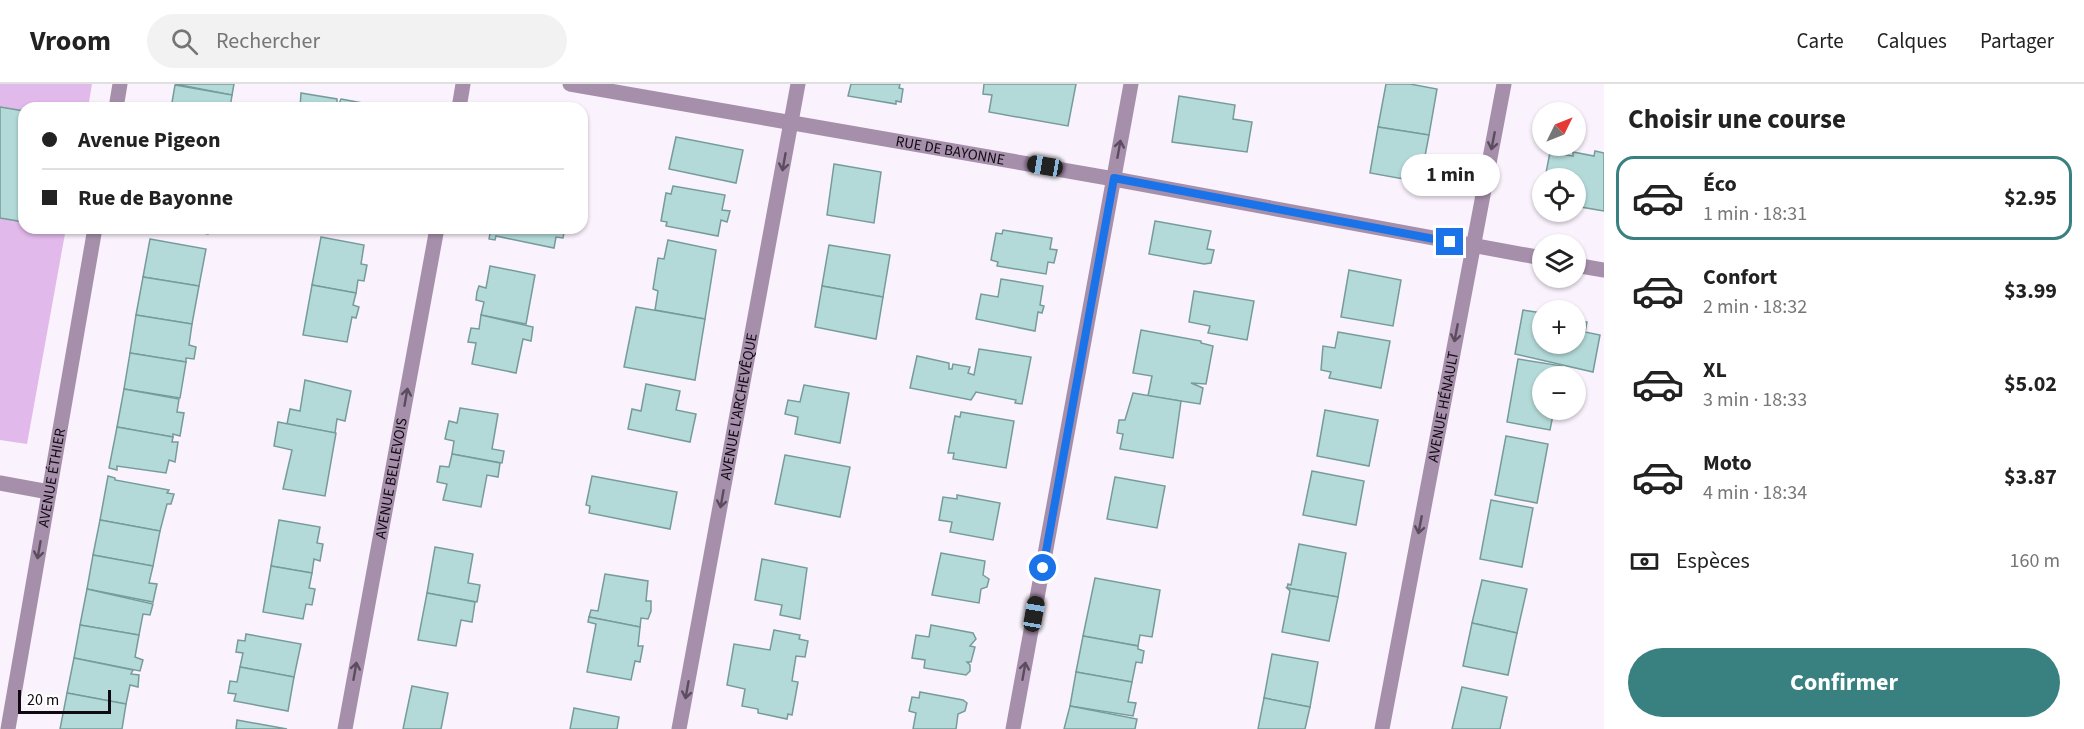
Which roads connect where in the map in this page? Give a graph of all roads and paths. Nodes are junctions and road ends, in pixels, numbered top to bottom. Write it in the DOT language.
graph roads {
  1 [pos="120,84"];
  2 [pos="463,84"];
  3 [pos="570,84"];
  4 [pos="798,84"];
  5 [pos="1131,84"];
  6 [pos="1504,84"];
  7 [pos="117,102"];
  8 [pos="460,102"];
  9 [pos="791,121"];
  10 [pos="1114,178"];
  11 [pos="94,234"];
  12 [pos="435,234"];
  13 [pos="1472,246"];
  14 [pos="1532,256"];
  15 [pos="1586,266"];
  16 [pos="1604,270"];
  17 [pos="0,483"];
  18 [pos="49,492"];
  19 [pos="8,729"];
  20 [pos="345,729"];
  21 [pos="680,729"];
  22 [pos="1013,729"];
  23 [pos="1382,729"];
  1 -- 7 [label="street"];
  2 -- 8 [label="street"];
  3 -- 9 [label="street, RUE DE BAYONNE"];
  4 -- 9 [label="street, AVENUE L'ARCHEVÊQUE"];
  10 -- 5 [label="street, one-way"];
  6 -- 13 [label="street, AVENUE HÉNAULT, one-way"];
  9 -- 10 [label="street, RUE DE BAYONNE"];
  9 -- 21 [label="street, AVENUE L'ARCHEVÊQUE, one-way"];
  10 -- 13 [label="street, RUE DE BAYONNE"];
  22 -- 10 [label="street, one-way"];
  11 -- 18 [label="street, AVENUE ÉTHIER"];
  20 -- 12 [label="street, AVENUE BELLEVOIS, one-way"];
  13 -- 14 [label="street, RUE DE BAYONNE"];
  13 -- 23 [label="street, AVENUE HÉNAULT, one-way"];
  15 -- 16 [label="street"];
  17 -- 18 [label="street"];
  18 -- 19 [label="street, AVENUE ÉTHIER, one-way"];
}
